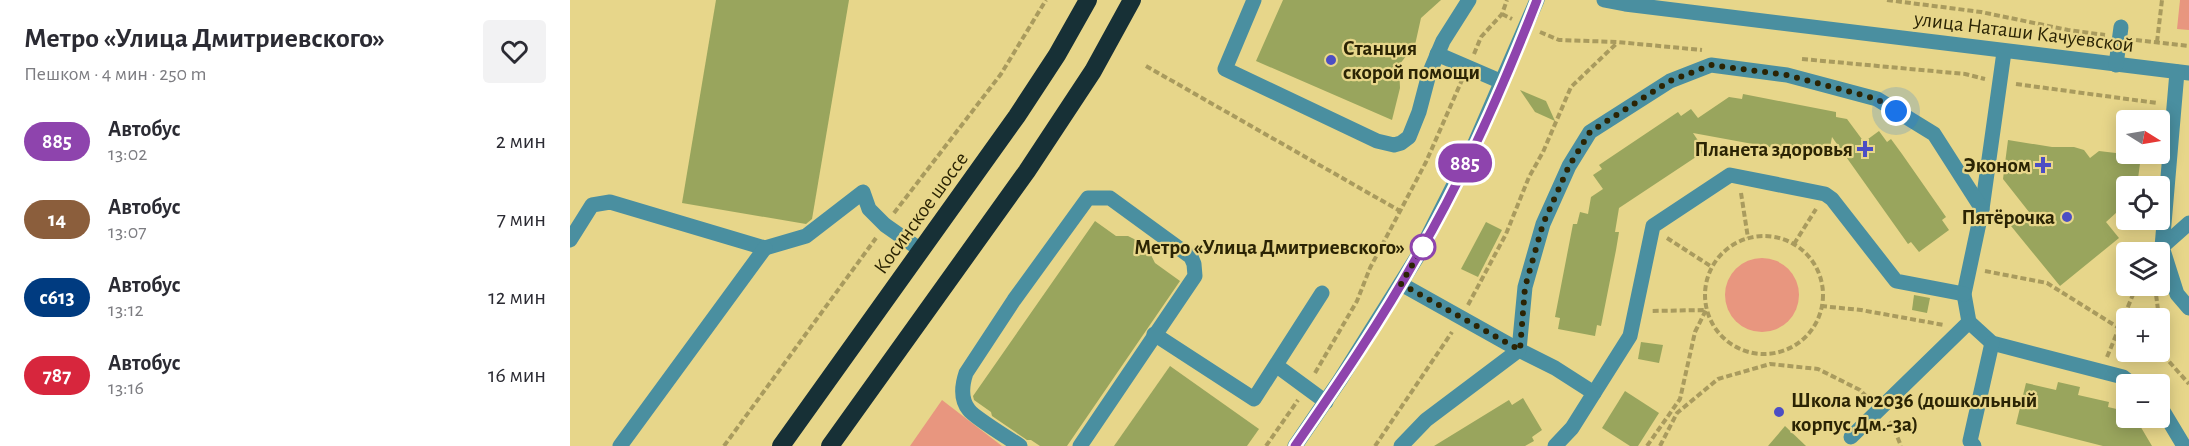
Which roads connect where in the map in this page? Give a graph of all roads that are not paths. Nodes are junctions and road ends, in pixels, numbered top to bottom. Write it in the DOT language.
graph roads {
  1 [pos="1088,0"];
  2 [pos="1132,0"];
  3 [pos="1254,0"];
  4 [pos="1469,0"];
  5 [pos="1537,0"];
  6 [pos="1604,0"];
  7 [pos="2120,32"];
  8 [pos="2004,52"];
  9 [pos="1437,54"];
  10 [pos="2116,65"];
  11 [pos="2183,73"];
  12 [pos="1502,82"];
  13 [pos="1982,209"];
  14 [pos="2189,223"];
  15 [pos="570,240"];
  16 [pos="2162,242"];
  17 [pos="2168,242"];
  18 [pos="765,248"];
  19 [pos="922,251"];
  20 [pos="2170,272"];
  21 [pos="1401,284"];
  22 [pos="1322,293"];
  23 [pos="1964,294"];
  24 [pos="2189,308"];
  25 [pos="1966,325"];
  26 [pos="1154,334"];
  27 [pos="1992,343"];
  28 [pos="1520,350"];
  29 [pos="1277,366"];
  30 [pos="2116,375"];
  31 [pos="1594,393"];
  32 [pos="1326,402"];
  33 [pos="2170,423"];
  34 [pos="1851,437"];
  35 [pos="621,446"];
  36 [pos="781,446"];
  37 [pos="830,446"];
  38 [pos="1020,446"];
  39 [pos="1080,446"];
  40 [pos="1295,446"];
  41 [pos="1401,446"];
  42 [pos="1555,446"];
  43 [pos="1974,446"];
  44 [pos="2184,446"];
  1 -- 19 [label="highway, Косинское шоссе"];
  2 -- 37 [label="highway"];
  3 -- 9 [label="street"];
  4 -- 9 [label="street"];
  5 -- 12 [label="street"];
  6 -- 8 [label="street, улица Наташи Качуевской"];
  7 -- 10 [label="street"];
  8 -- 10 [label="street, улица Наташи Качуевской"];
  8 -- 13 [label="street"];
  9 -- 12 [label="street"];
  10 -- 11 [label="street, улица Наташи Качуевской"];
  11 -- 16 [label="street"];
  12 -- 21 [label="street"];
  13 -- 23 [label="street"];
  13 -- 28 [label="street"];
  14 -- 17 [label="street"];
  15 -- 18 [label="street"];
  18 -- 19 [label="street"];
  18 -- 35 [label="street"];
  19 -- 36 [label="highway, Косинское шоссе"];
  20 -- 24 [label="street"];
  21 -- 28 [label="street"];
  21 -- 32 [label="street"];
  22 -- 29 [label="street"];
  23 -- 25 [label="street"];
  23 -- 31 [label="street"];
  25 -- 27 [label="street"];
  25 -- 34 [label="street"];
  26 -- 29 [label="street"];
  26 -- 38 [label="street"];
  26 -- 39 [label="street"];
  27 -- 30 [label="street"];
  27 -- 43 [label="street"];
  28 -- 31 [label="street"];
  28 -- 41 [label="street"];
  29 -- 32 [label="street"];
  31 -- 42 [label="street"];
  32 -- 40 [label="street"];
  33 -- 44 [label="street"];
}
